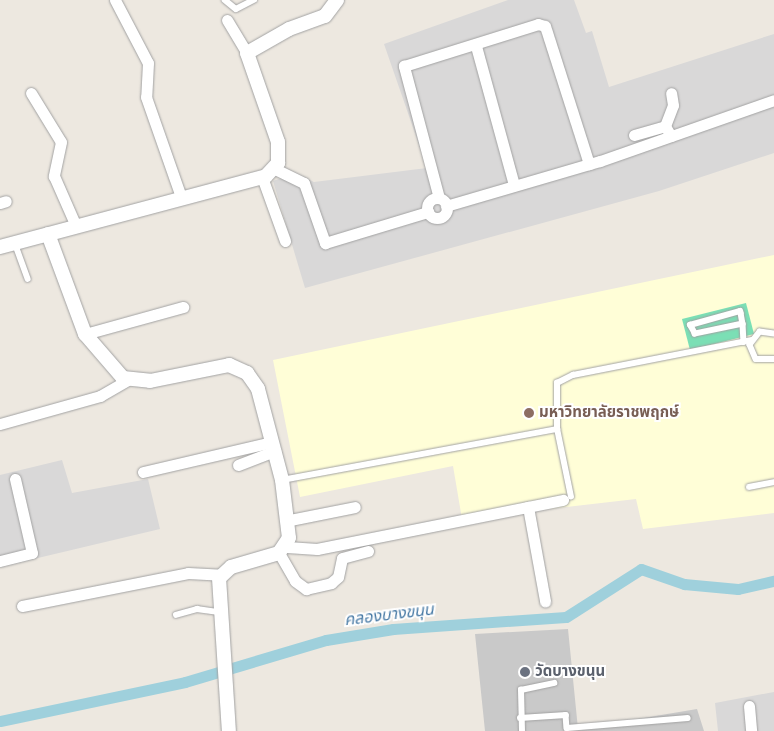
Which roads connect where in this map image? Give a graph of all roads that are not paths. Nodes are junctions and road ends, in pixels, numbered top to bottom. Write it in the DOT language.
graph roads {
  1 [pos="115,0"];
  2 [pos="225,0"];
  3 [pos="254,0"];
  4 [pos="337,0"];
  5 [pos="227,20"];
  6 [pos="476,46"];
  7 [pos="247,53"];
  8 [pos="32,93"];
  9 [pos="671,93"];
  10 [pos="774,100"];
  11 [pos="668,131"];
  12 [pos="634,135"];
  13 [pos="589,164"];
  14 [pos="275,169"];
  15 [pos="262,177"];
  16 [pos="514,185"];
  17 [pos="181,197"];
  18 [pos="442,202"];
  19 [pos="76,226"];
  20 [pos="48,234"];
  21 [pos="285,241"];
  22 [pos="15,243"];
  23 [pos="0,247"];
  24 [pos="28,279"];
  25 [pos="183,307"];
  26 [pos="743,324"];
  27 [pos="85,334"];
  28 [pos="774,334"];
  29 [pos="752,340"];
  30 [pos="744,342"];
  31 [pos="774,359"];
  32 [pos="128,380"];
  33 [pos="0,424"];
  34 [pos="557,428"];
  35 [pos="274,447"];
  36 [pos="238,465"];
  37 [pos="143,472"];
  38 [pos="15,480"];
  39 [pos="282,480"];
  40 [pos="774,482"];
  41 [pos="749,487"];
  42 [pos="567,499"];
  43 [pos="355,507"];
  44 [pos="528,507"];
  45 [pos="290,520"];
  46 [pos="283,550"];
  47 [pos="368,551"];
  48 [pos="0,561"];
  49 [pos="221,574"];
  50 [pos="545,601"];
  51 [pos="22,606"];
  52 [pos="219,612"];
  53 [pos="176,615"];
  54 [pos="554,683"];
  55 [pos="749,706"];
  56 [pos="520,718"];
  57 [pos="688,718"];
  58 [pos="618,724"];
  59 [pos="230,731"];
  60 [pos="522,731"];
  61 [pos="620,731"];
  62 [pos="751,731"];
  1 -- 17 [label="street"];
  2 -- 3 [label="lane"];
  4 -- 7 [label="street"];
  5 -- 7 [label="street"];
  6 -- 13 [label="street"];
  6 -- 16 [label="street"];
  6 -- 18 [label="street"];
  7 -- 14 [label="street"];
  8 -- 19 [label="street"];
  9 -- 11 [label="street"];
  10 -- 11 [label="street"];
  11 -- 12 [label="street"];
  11 -- 13 [label="street"];
  13 -- 16 [label="street"];
  14 -- 15 [label="street"];
  14 -- 18 [label="street"];
  15 -- 17 [label="street"];
  15 -- 21 [label="street"];
  16 -- 18 [label="street"];
  17 -- 19 [label="street"];
  19 -- 20 [label="street"];
  20 -- 22 [label="street"];
  20 -- 27 [label="street"];
  22 -- 23 [label="street"];
  22 -- 24 [label="lane"];
  25 -- 27 [label="street"];
  26 -- 26 [label="lane"];
  26 -- 30 [label="lane"];
  27 -- 32 [label="street"];
  28 -- 29 [label="lane"];
  29 -- 30 [label="lane"];
  29 -- 31 [label="lane"];
  30 -- 34 [label="lane"];
  32 -- 33 [label="street"];
  32 -- 35 [label="street"];
  34 -- 39 [label="lane"];
  34 -- 42 [label="lane"];
  35 -- 36 [label="street"];
  35 -- 37 [label="street"];
  35 -- 39 [label="street"];
  38 -- 48 [label="street"];
  39 -- 45 [label="street"];
  40 -- 41 [label="lane"];
  42 -- 44 [label="street"];
  43 -- 45 [label="street"];
  44 -- 46 [label="street"];
  44 -- 50 [label="street"];
  45 -- 46 [label="street"];
  46 -- 47 [label="street"];
  46 -- 49 [label="street"];
  49 -- 51 [label="street"];
  49 -- 52 [label="street"];
  52 -- 53 [label="lane"];
  52 -- 59 [label="street"];
  54 -- 56 [label="lane"];
  55 -- 62 [label="street"];
  56 -- 58 [label="lane"];
  56 -- 60 [label="lane"];
  57 -- 58 [label="lane"];
  58 -- 61 [label="lane"];
}
